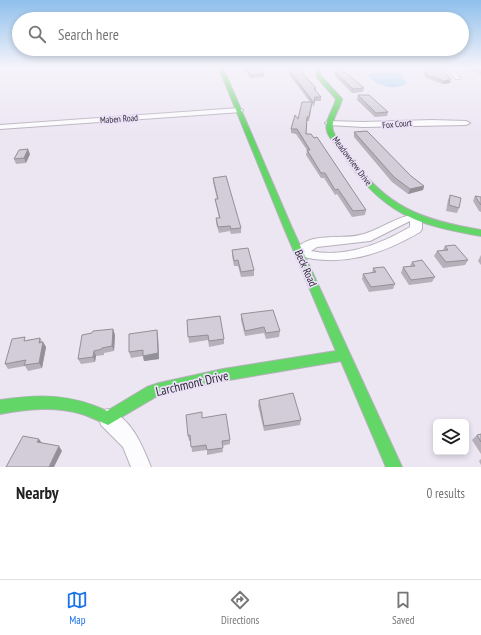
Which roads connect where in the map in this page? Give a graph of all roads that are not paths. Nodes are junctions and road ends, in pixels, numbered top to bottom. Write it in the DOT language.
graph roads {
  1 [pos="230,90"];
  2 [pos="331,90"];
  3 [pos="239,110"];
  4 [pos="329,123"];
  5 [pos="466,123"];
  6 [pos="0,127"];
  7 [pos="416,217"];
  8 [pos="481,232"];
  9 [pos="366,238"];
  10 [pos="375,250"];
  11 [pos="300,252"];
  12 [pos="345,355"];
  13 [pos="0,407"];
  14 [pos="108,418"];
  15 [pos="141,467"];
  16 [pos="394,467"];
  1 -- 3 [label="street, Beck Road"];
  2 -- 4 [label="street, Meadowview Drive"];
  3 -- 6 [label="street, Maben Road"];
  3 -- 11 [label="street, Beck Road"];
  4 -- 5 [label="street, Fox Court"];
  4 -- 7 [label="street, Meadowview Drive"];
  7 -- 8 [label="street, Meadowview Drive"];
  7 -- 9 [label="street"];
  7 -- 10 [label="street"];
  9 -- 10 [label="street"];
  9 -- 11 [label="street"];
  10 -- 11 [label="street"];
  11 -- 12 [label="street, Beck Road"];
  12 -- 14 [label="street, Larchmont Drive"];
  12 -- 16 [label="street, Beck Road"];
  13 -- 14 [label="street"];
  14 -- 15 [label="street"];
}
